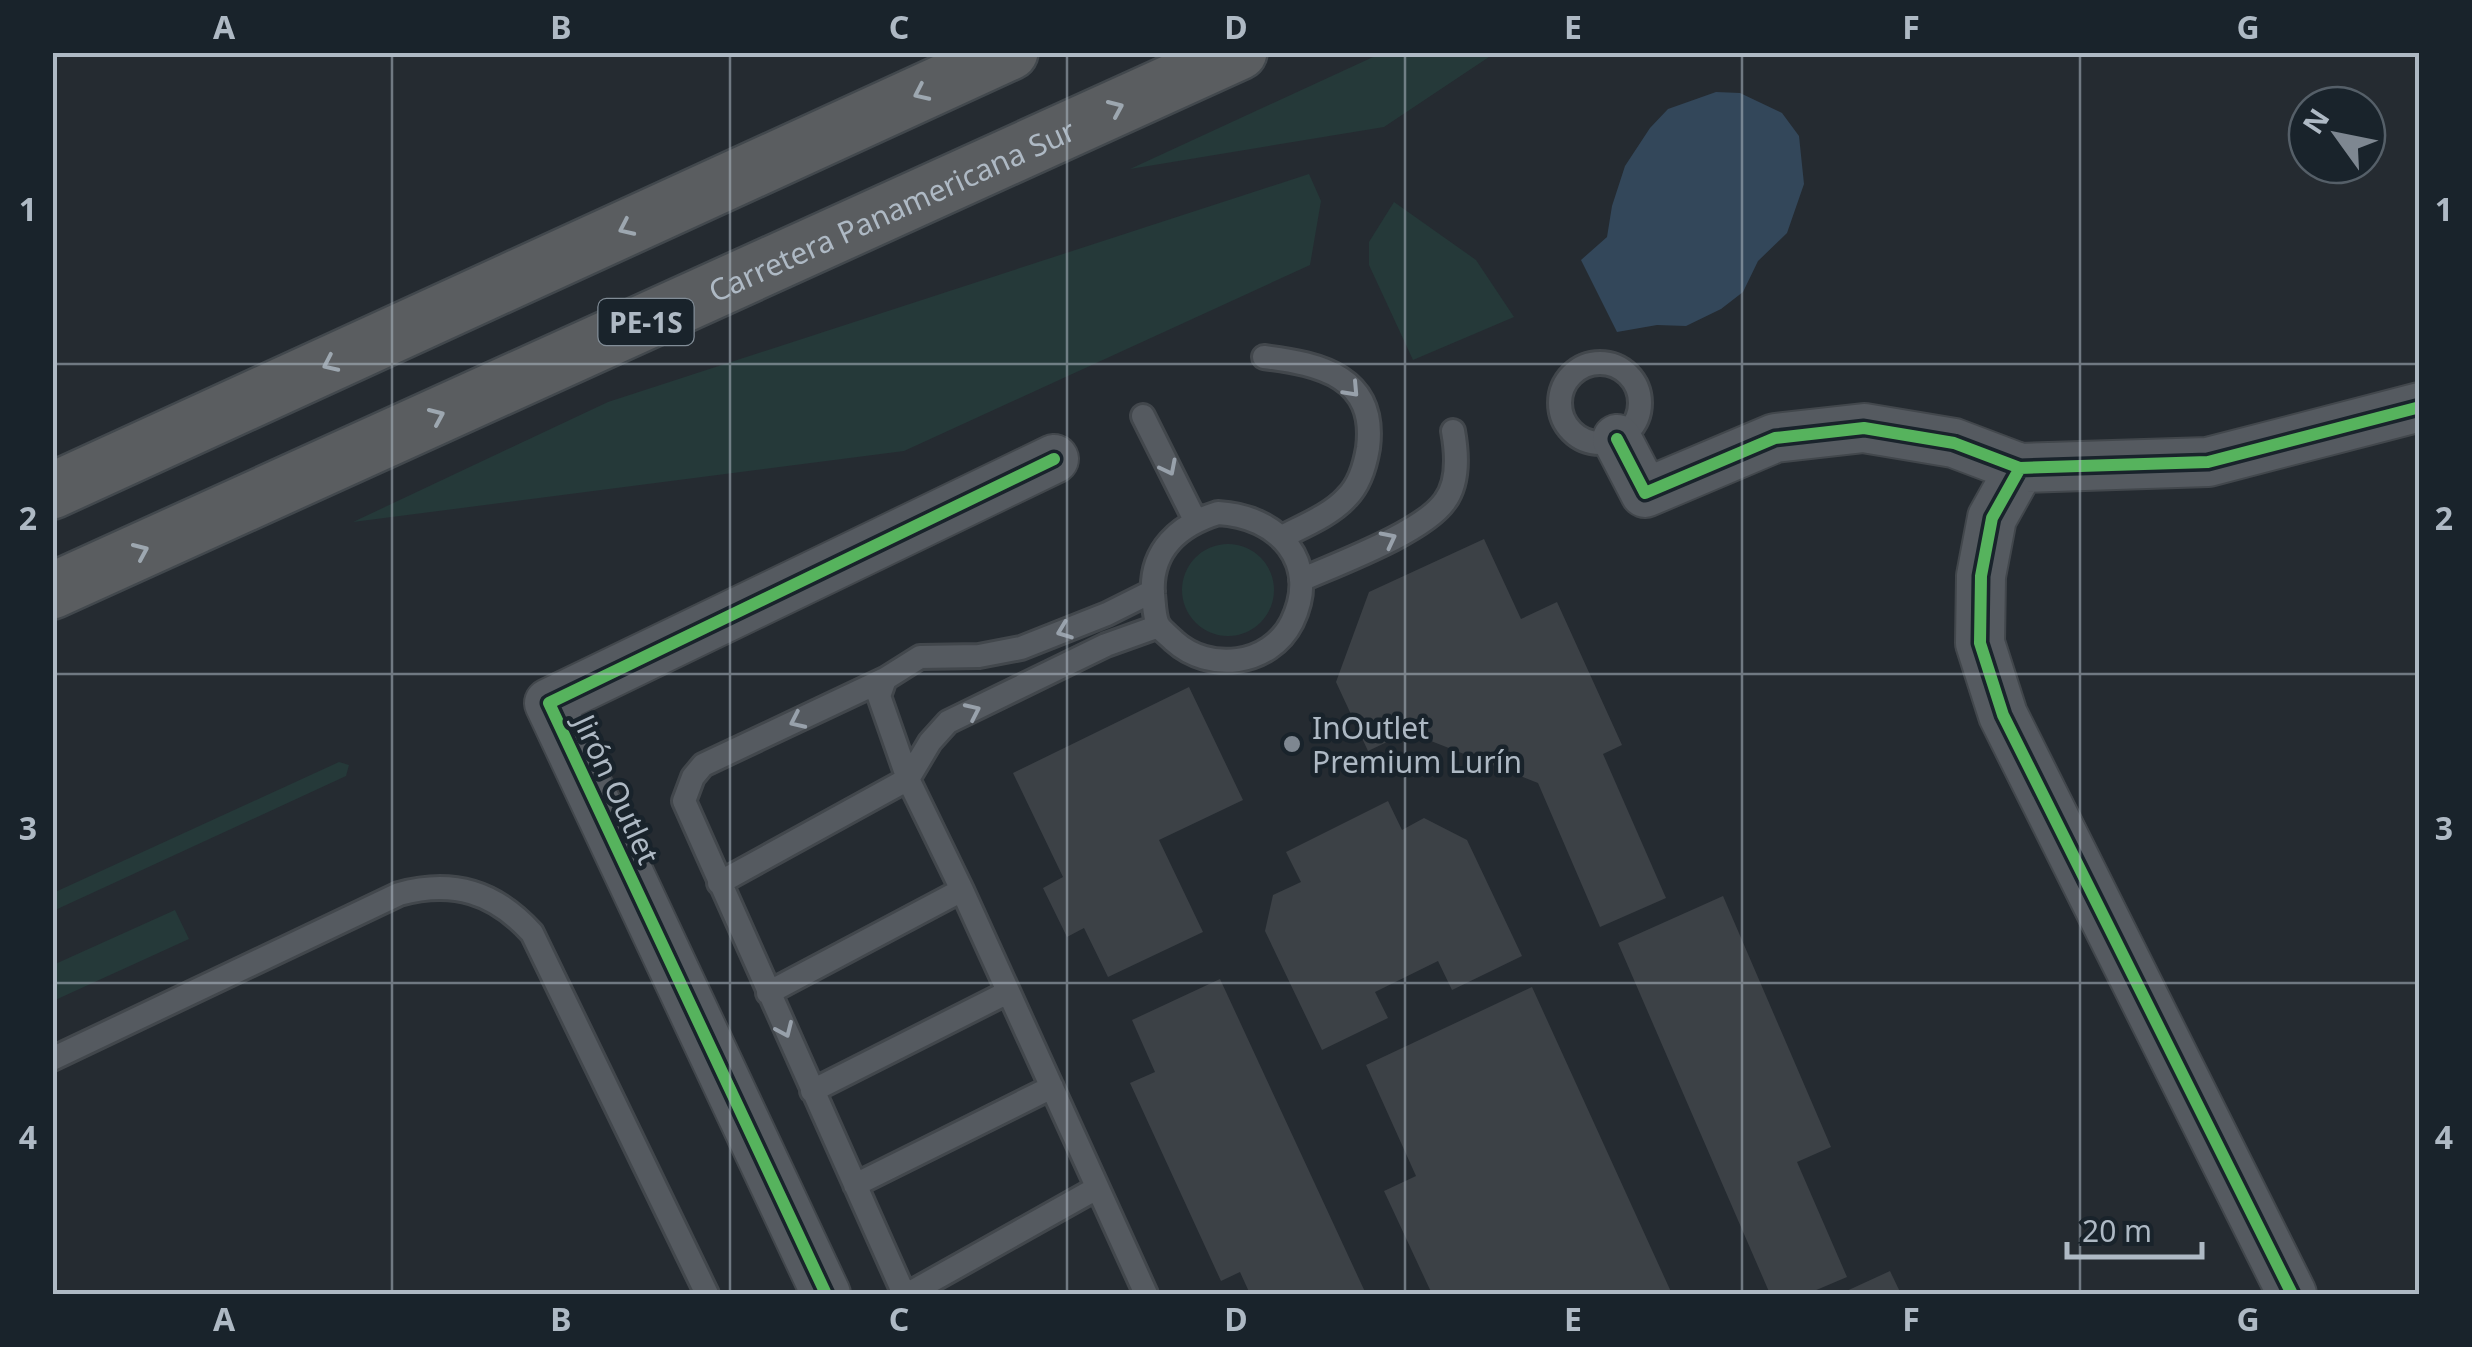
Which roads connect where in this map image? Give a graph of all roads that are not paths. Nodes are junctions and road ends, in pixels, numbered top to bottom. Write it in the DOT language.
graph roads {
  1 [pos="1010,52"];
  2 [pos="1239,52"];
  3 [pos="1264,357"];
  4 [pos="2420,407"];
  5 [pos="1143,416"];
  6 [pos="1454,432"];
  7 [pos="1617,439"];
  8 [pos="1054,459"];
  9 [pos="2020,468"];
  10 [pos="52,491"];
  11 [pos="1194,520"];
  12 [pos="1282,537"];
  13 [pos="1301,580"];
  14 [pos="52,591"];
  15 [pos="1153,591"];
  16 [pos="1158,626"];
  17 [pos="885,679"];
  18 [pos="908,779"];
  19 [pos="718,883"];
  20 [pos="962,890"];
  21 [pos="1008,992"];
  22 [pos="768,993"];
  23 [pos="52,1059"];
  24 [pos="1052,1087"];
  25 [pos="812,1091"];
  26 [pos="855,1185"];
  27 [pos="1097,1188"];
  28 [pos="1142,1293"];
  29 [pos="707,1294"];
  30 [pos="826,1294"];
  31 [pos="906,1294"];
  32 [pos="2292,1294"];
  1 -- 10 [label="highway, one-way"];
  14 -- 2 [label="highway, Carretera Panamericana Sur / PE-1S, one-way"];
  3 -- 12 [label="lane, one-way"];
  4 -- 9 [label="street"];
  5 -- 11 [label="lane, one-way"];
  13 -- 6 [label="lane, one-way"];
  7 -- 9 [label="street"];
  8 -- 30 [label="street, Jirón Outlet"];
  9 -- 32 [label="street"];
  11 -- 12 [label="lane"];
  11 -- 15 [label="lane"];
  12 -- 13 [label="lane"];
  13 -- 16 [label="lane"];
  15 -- 16 [label="lane"];
  15 -- 17 [label="lane, one-way"];
  18 -- 16 [label="lane, one-way"];
  17 -- 18 [label="lane"];
  17 -- 19 [label="lane, one-way"];
  18 -- 19 [label="lane"];
  18 -- 20 [label="lane"];
  19 -- 22 [label="lane"];
  20 -- 21 [label="lane"];
  20 -- 22 [label="lane"];
  21 -- 24 [label="lane"];
  21 -- 25 [label="lane"];
  22 -- 25 [label="lane, one-way"];
  23 -- 29 [label="lane"];
  24 -- 26 [label="lane"];
  24 -- 27 [label="lane"];
  25 -- 26 [label="lane"];
  26 -- 31 [label="lane"];
  27 -- 28 [label="lane"];
  27 -- 31 [label="lane"];
}
